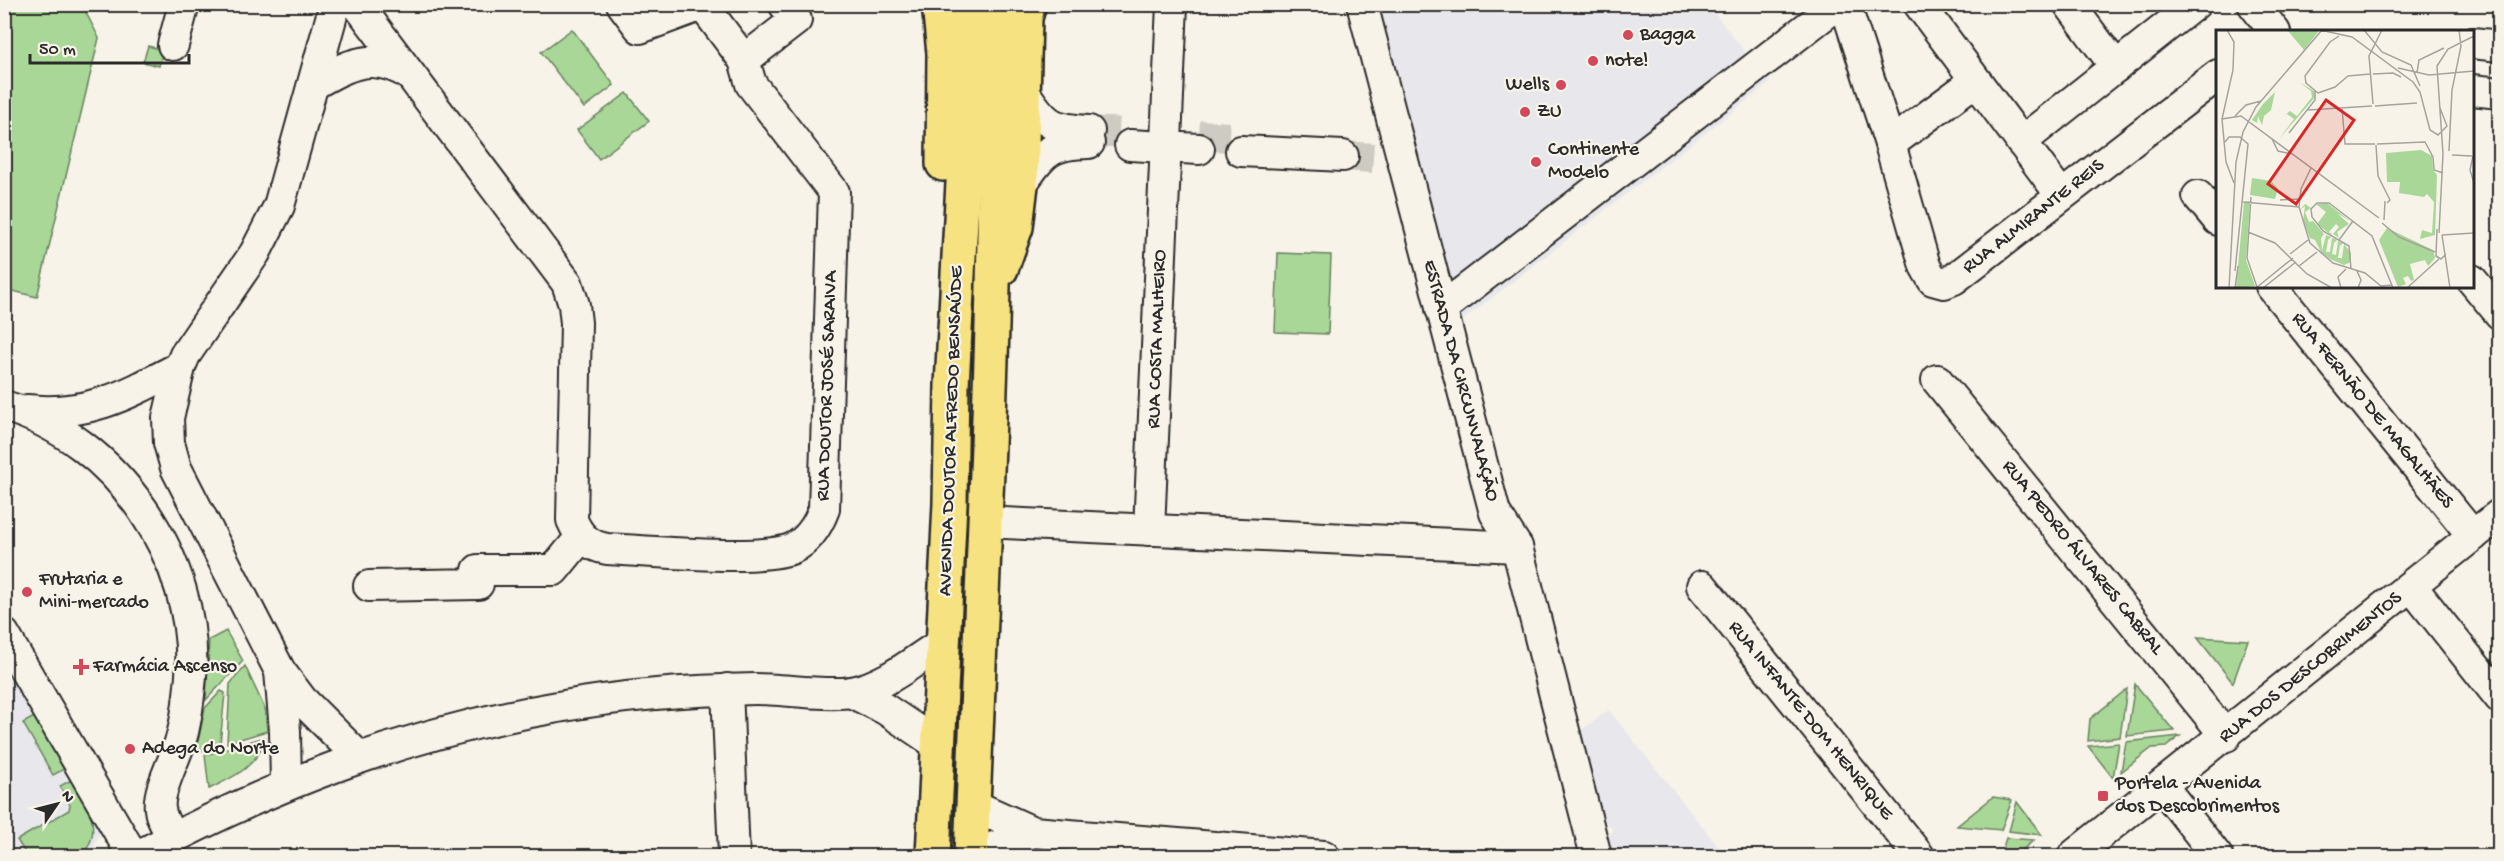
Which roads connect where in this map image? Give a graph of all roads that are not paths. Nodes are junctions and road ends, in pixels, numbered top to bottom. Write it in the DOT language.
graph roads {
  1 [pos="184,4"];
  2 [pos="335,4"];
  3 [pos="357,4"];
  4 [pos="622,4"];
  5 [pos="784,4"];
  6 [pos="939,4"];
  7 [pos="968,4"];
  8 [pos="995,4"];
  9 [pos="1029,4"];
  10 [pos="1172,4"];
  11 [pos="1362,4"];
  12 [pos="1838,4"];
  13 [pos="1845,4"];
  14 [pos="1919,4"];
  15 [pos="2069,4"];
  16 [pos="2195,4"];
  17 [pos="2253,4"];
  18 [pos="702,5"];
  19 [pos="2273,30"];
  20 [pos="2474,43"];
  21 [pos="173,45"];
  22 [pos="2499,46"];
  23 [pos="744,60"];
  24 [pos="2116,67"];
  25 [pos="2216,76"];
  26 [pos="412,78"];
  27 [pos="1975,81"];
  28 [pos="314,84"];
  29 [pos="2474,90"];
  30 [pos="1024,92"];
  31 [pos="2499,93"];
  32 [pos="1131,139"];
  33 [pos="1166,141"];
  34 [pos="1199,142"];
  35 [pos="2021,142"];
  36 [pos="1241,144"];
  37 [pos="1890,144"];
  38 [pos="1341,149"];
  39 [pos="1021,185"];
  40 [pos="2061,195"];
  41 [pos="2198,196"];
  42 [pos="2216,219"];
  43 [pos="2474,283"];
  44 [pos="2273,288"];
  45 [pos="991,301"];
  46 [pos="1441,309"];
  47 [pos="2499,314"];
  48 [pos="180,367"];
  49 [pos="1937,380"];
  50 [pos="952,385"];
  51 [pos="10,407"];
  52 [pos="2499,514"];
  53 [pos="984,522"];
  54 [pos="1149,530"];
  55 [pos="2473,536"];
  56 [pos="581,537"];
  57 [pos="1517,547"];
  58 [pos="369,586"];
  59 [pos="1702,586"];
  60 [pos="2412,587"];
  61 [pos="4,634"];
  62 [pos="942,644"];
  63 [pos="280,671"];
  64 [pos="727,689"];
  65 [pos="851,692"];
  66 [pos="2499,698"];
  67 [pos="2226,736"];
  68 [pos="938,744"];
  69 [pos="358,756"];
  70 [pos="285,785"];
  71 [pos="2162,786"];
  72 [pos="973,806"];
  73 [pos="1033,832"];
  74 [pos="172,838"];
  75 [pos="133,856"];
  76 [pos="138,856"];
  77 [pos="734,856"];
  78 [pos="933,856"];
  79 [pos="971,856"];
  80 [pos="1324,856"];
  81 [pos="1596,856"];
  82 [pos="1919,856"];
  83 [pos="2073,856"];
  84 [pos="2217,856"];
  1 -- 21 [label="street"];
  2 -- 28 [label="street"];
  3 -- 26 [label="street"];
  4 -- 18 [label="street"];
  5 -- 23 [label="street"];
  6 -- 50 [label="highway"];
  7 -- 50 [label="highway, AVENIDA DOUTOR ALFREDO BENSAÚDE"];
  8 -- 45 [label="highway, AVENIDA DOUTOR ALFREDO BENSAÚDE"];
  9 -- 30 [label="highway"];
  10 -- 33 [label="street, RUA COSTA MALHEIRO"];
  11 -- 46 [label="street, ESTRADA DA CIRCUNVALAÇÃO"];
  12 -- 46 [label="street"];
  13 -- 37 [label="street, RUA ALMIRANTE REIS"];
  14 -- 27 [label="street"];
  15 -- 24 [label="street"];
  16 -- 24 [label="street"];
  17 -- 19 [label="street"];
  18 -- 23 [label="street, RUA DOUTOR JOSÉ SARAIVA"];
  20 -- 22 [label="street"];
  23 -- 56 [label="street, RUA DOUTOR JOSÉ SARAIVA"];
  24 -- 35 [label="street"];
  25 -- 40 [label="street, RUA ALMIRANTE REIS"];
  26 -- 28 [label="street"];
  26 -- 56 [label="street"];
  27 -- 35 [label="street"];
  27 -- 37 [label="street"];
  28 -- 48 [label="street"];
  29 -- 31 [label="street"];
  30 -- 39 [label="highway"];
  30 -- 39 [label="street"];
  32 -- 33 [label="street"];
  33 -- 34 [label="street"];
  33 -- 54 [label="street, RUA COSTA MALHEIRO"];
  35 -- 40 [label="street"];
  36 -- 38 [label="street"];
  37 -- 40 [label="street, RUA ALMIRANTE REIS"];
  39 -- 45 [label="highway"];
  41 -- 42 [label="street"];
  43 -- 47 [label="street"];
  44 -- 55 [label="street, RUA FERNÃO DE MAGALHÃES"];
  45 -- 53 [label="highway, AVENIDA DOUTOR ALFREDO BENSAÚDE"];
  46 -- 57 [label="street, ESTRADA DA CIRCUNVALAÇÃO"];
  48 -- 51 [label="street"];
  48 -- 63 [label="street"];
  49 -- 67 [label="street, RUA PEDRO ÁLVARES CABRAL"];
  50 -- 62 [label="highway, AVENIDA DOUTOR ALFREDO BENSAÚDE"];
  51 -- 74 [label="street"];
  52 -- 55 [label="street, RUA DOS DESCOBRIMENTOS"];
  53 -- 54 [label="street"];
  53 -- 72 [label="highway, AVENIDA DOUTOR ALFREDO BENSAÚDE"];
  54 -- 57 [label="street"];
  55 -- 60 [label="street, RUA DOS DESCOBRIMENTOS"];
  56 -- 58 [label="street"];
  57 -- 81 [label="street, ESTRADA DA CIRCUNVALAÇÃO"];
  59 -- 82 [label="street, RUA INFANTE DOM HENRIQUE"];
  60 -- 66 [label="street"];
  60 -- 67 [label="street, RUA DOS DESCOBRIMENTOS"];
  61 -- 75 [label="street"];
  62 -- 65 [label="street"];
  62 -- 68 [label="highway, AVENIDA DOUTOR ALFREDO BENSAÚDE"];
  63 -- 69 [label="street"];
  63 -- 70 [label="street"];
  64 -- 65 [label="street"];
  64 -- 69 [label="street"];
  64 -- 77 [label="street"];
  65 -- 68 [label="street"];
  67 -- 71 [label="street, RUA DOS DESCOBRIMENTOS"];
  68 -- 78 [label="highway, AVENIDA DOUTOR ALFREDO BENSAÚDE"];
  69 -- 70 [label="street"];
  70 -- 74 [label="street"];
  71 -- 83 [label="street, RUA DOS DESCOBRIMENTOS"];
  71 -- 84 [label="street"];
  72 -- 73 [label="street"];
  72 -- 79 [label="highway, AVENIDA DOUTOR ALFREDO BENSAÚDE"];
  73 -- 79 [label="street"];
  73 -- 80 [label="street"];
  74 -- 76 [label="street"];
}
